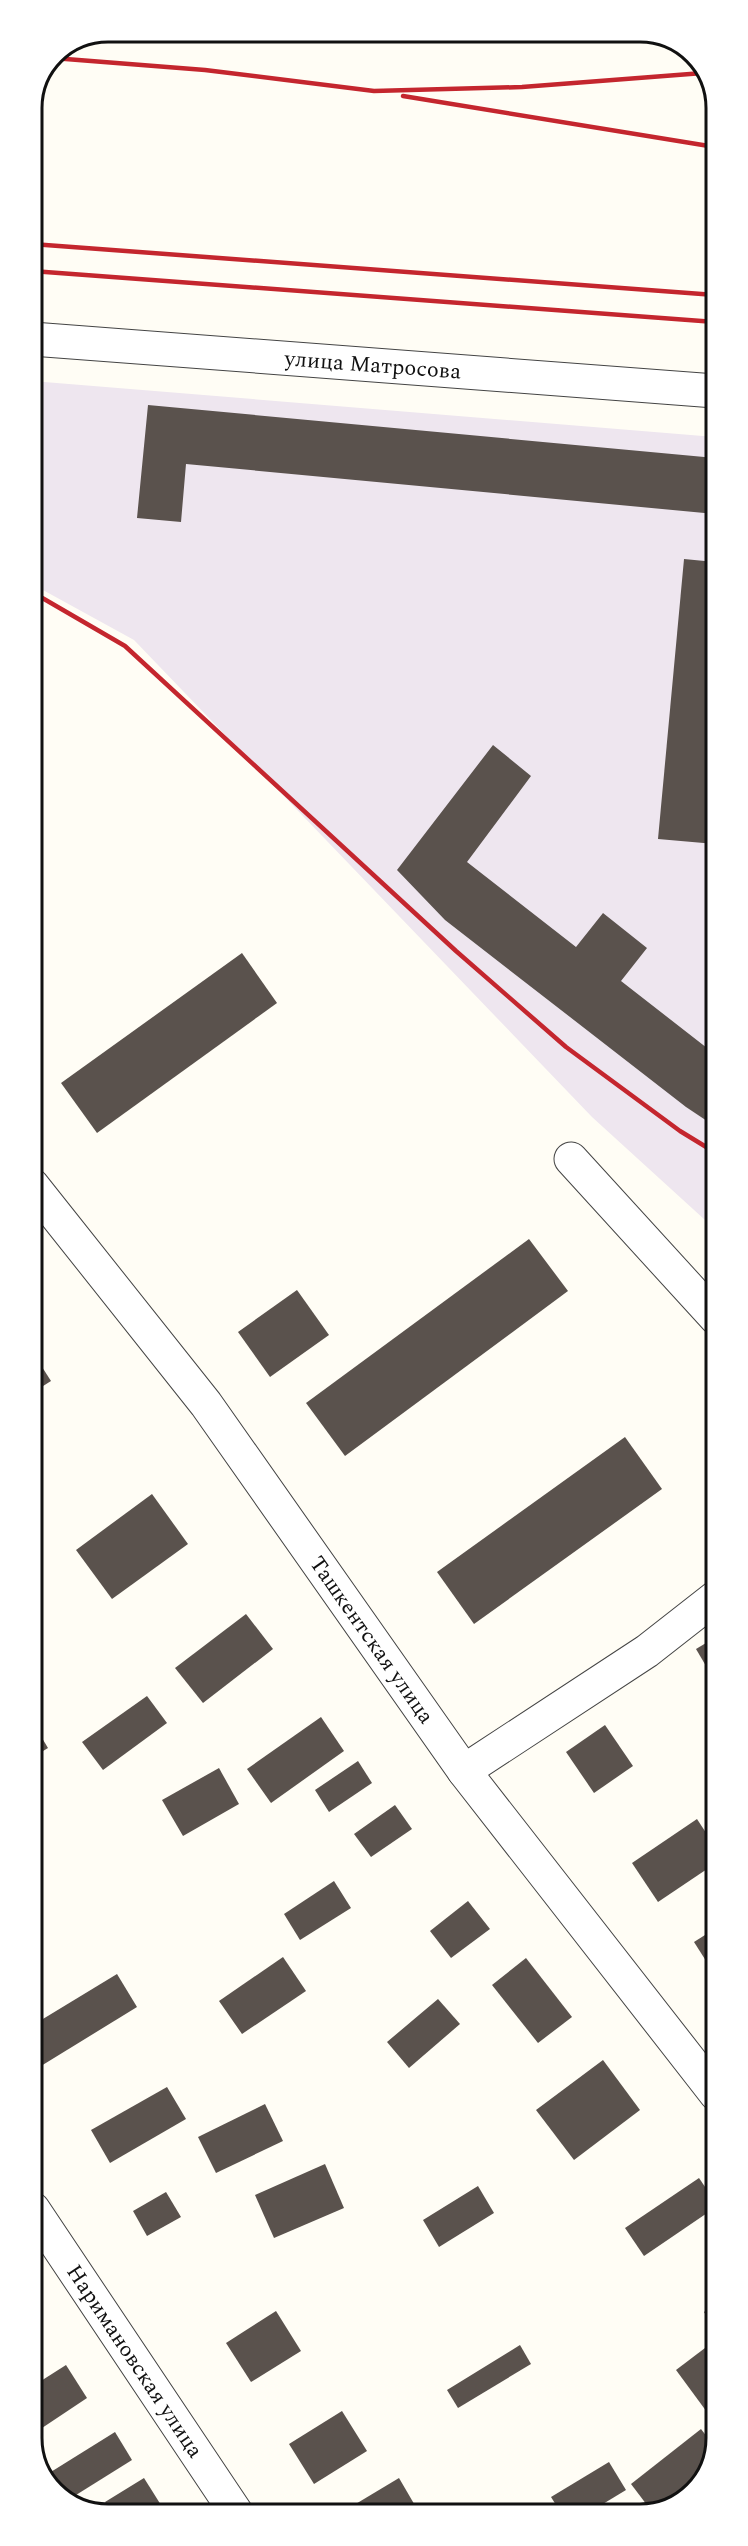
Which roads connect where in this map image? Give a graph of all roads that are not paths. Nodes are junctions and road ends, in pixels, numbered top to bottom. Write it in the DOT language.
graph roads {
  1 [pos="42,340"];
  2 [pos="706,390"];
  3 [pos="571,1159"];
  4 [pos="42,1198"];
  5 [pos="706,1307"];
  6 [pos="706,1605"];
  7 [pos="464,1771"];
  8 [pos="706,2081"];
  9 [pos="42,2222"];
  10 [pos="230,2504"];
  1 -- 2 [label="street, улица Матросова"];
  3 -- 5 [label="street"];
  4 -- 7 [label="street, Ташкентская улица"];
  6 -- 7 [label="street"];
  7 -- 8 [label="street, Ташкентская улица"];
  9 -- 10 [label="street, Наримановская улица"];
}
